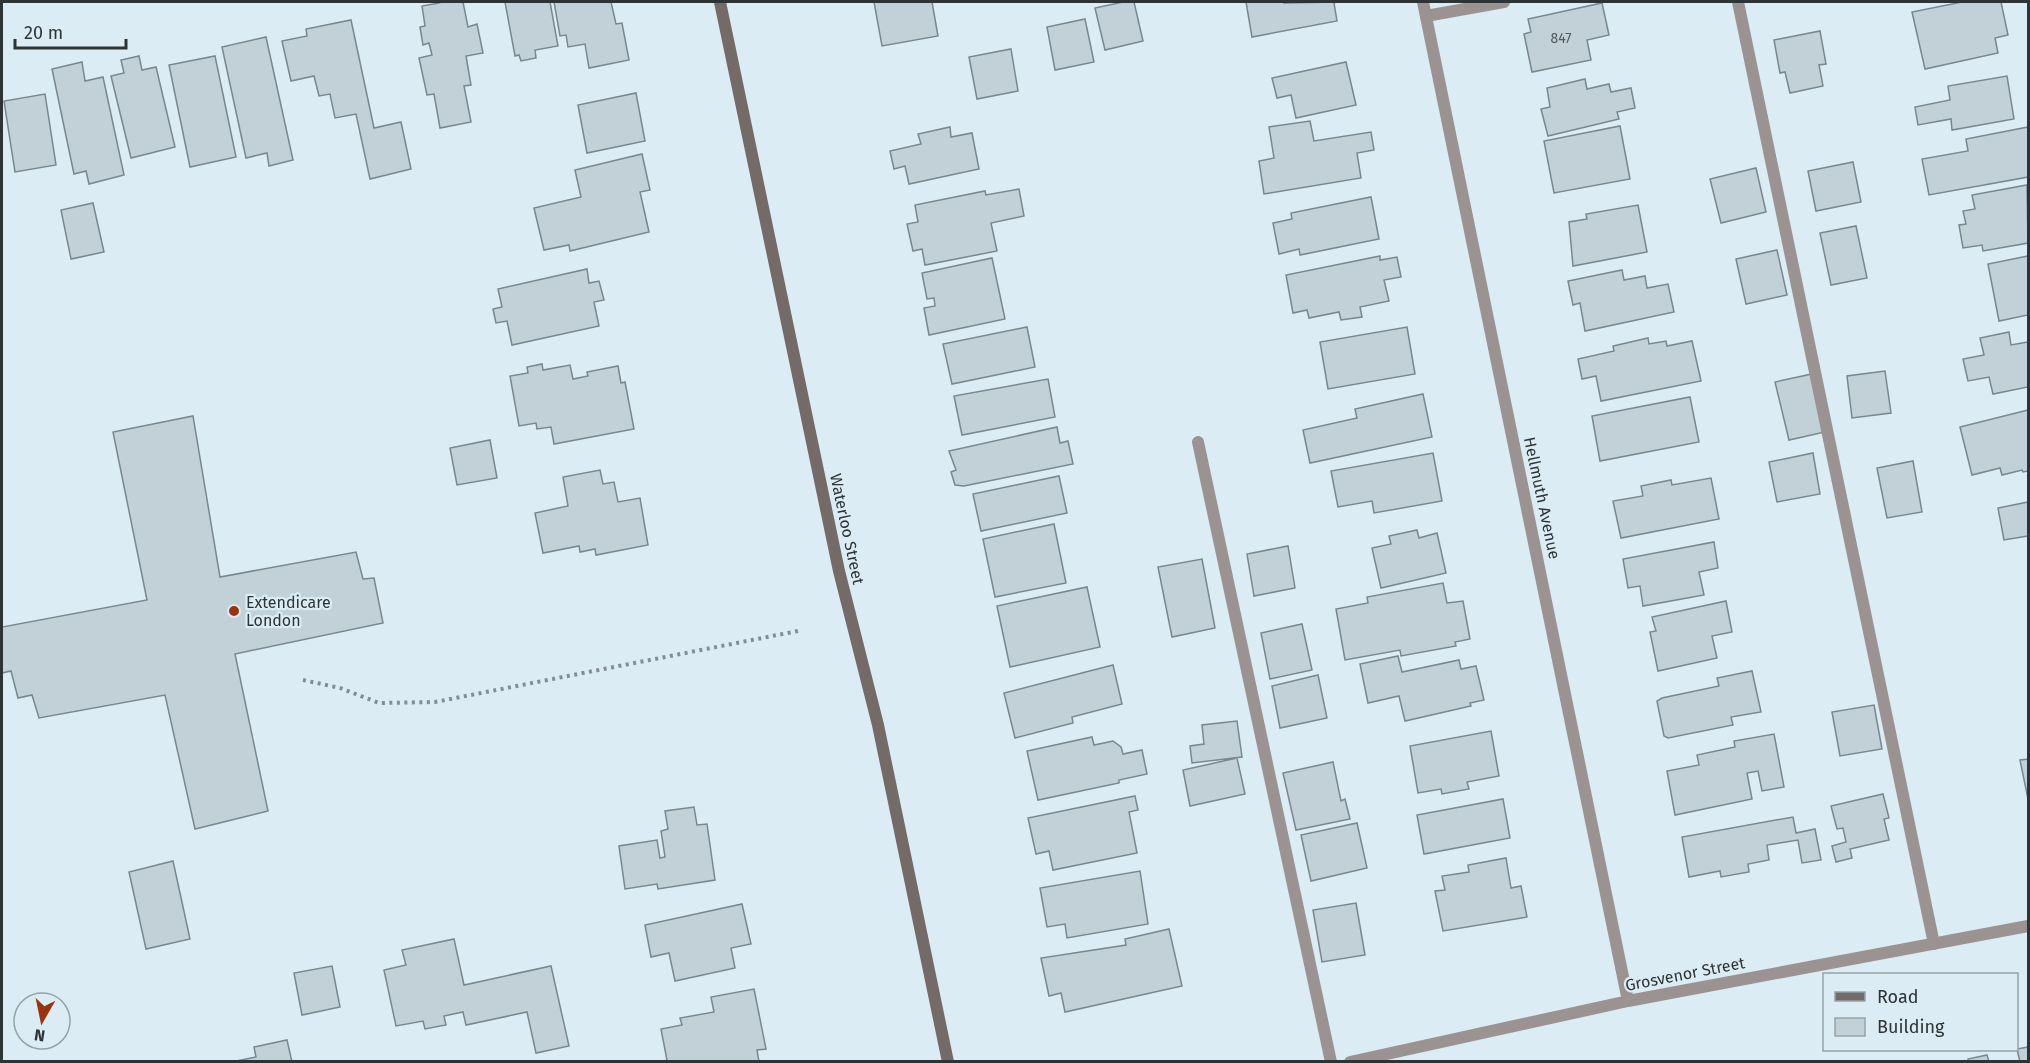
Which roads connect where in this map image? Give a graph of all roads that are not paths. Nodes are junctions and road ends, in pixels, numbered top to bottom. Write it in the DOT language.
graph roads {
  1 [pos="720,2"];
  2 [pos="1423,2"];
  3 [pos="1504,2"];
  4 [pos="1738,2"];
  5 [pos="1426,16"];
  6 [pos="1198,442"];
  7 [pos="2028,926"];
  8 [pos="1934,944"];
  9 [pos="1628,1001"];
  10 [pos="948,1062"];
  11 [pos="1331,1062"];
  12 [pos="1350,1062"];
  1 -- 10 [label="street, Waterloo Street"];
  2 -- 5 [label="street, Hellmuth Avenue"];
  3 -- 5 [label="street"];
  4 -- 8 [label="street"];
  5 -- 9 [label="street, Hellmuth Avenue"];
  6 -- 11 [label="street"];
  7 -- 8 [label="street, Grosvenor Street"];
  8 -- 9 [label="street, Grosvenor Street"];
  9 -- 12 [label="street, Grosvenor Street"];
}
